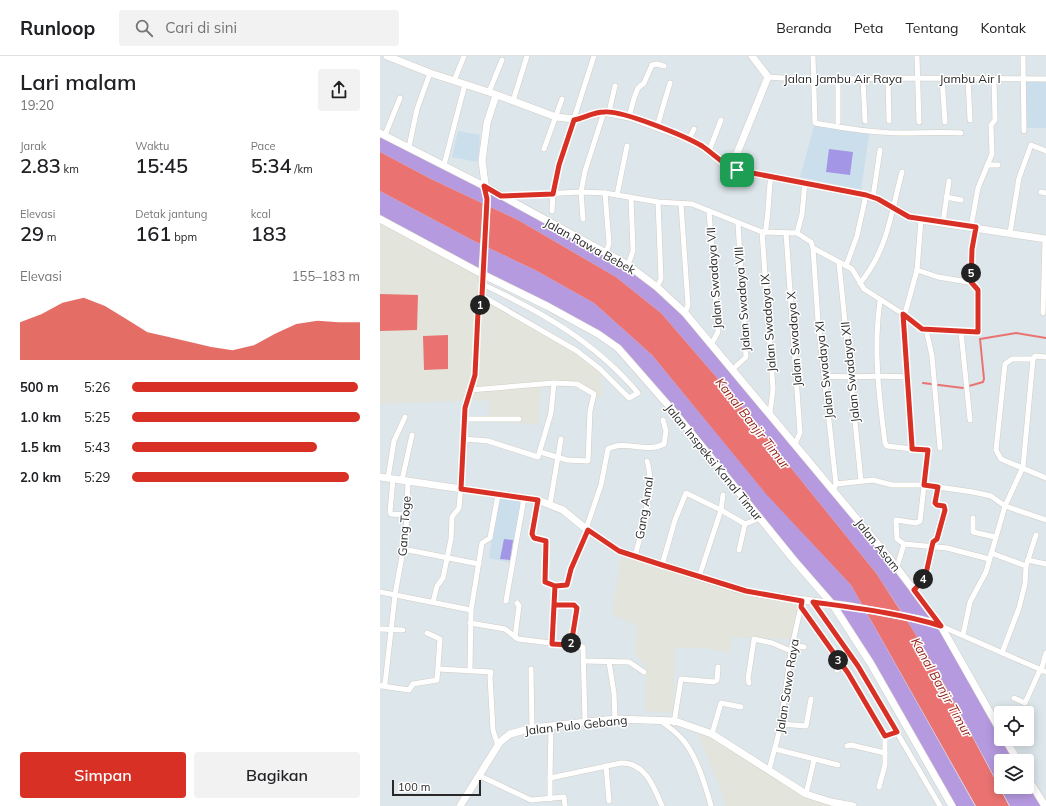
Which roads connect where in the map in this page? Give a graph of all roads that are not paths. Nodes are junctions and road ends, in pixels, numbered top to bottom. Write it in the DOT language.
graph roads {
  1 [pos="387,56"];
  2 [pos="464,56"];
  3 [pos="526,56"];
  4 [pos="594,56"];
  5 [pos="752,56"];
  6 [pos="813,56"];
  7 [pos="917,56"];
  8 [pos="1023,56"];
  9 [pos="502,60"];
  10 [pos="664,66"];
  11 [pos="430,73"];
  12 [pos="768,78"];
  13 [pos="888,78"];
  14 [pos="918,78"];
  15 [pos="942,78"];
  16 [pos="994,78"];
  17 [pos="863,79"];
  18 [pos="968,79"];
  19 [pos="1022,79"];
  20 [pos="1046,79"];
  21 [pos="813,80"];
  22 [pos="838,80"];
  23 [pos="454,81"];
  24 [pos="670,83"];
  25 [pos="465,84"];
  26 [pos="615,86"];
  27 [pos="493,93"];
  28 [pos="400,98"];
  29 [pos="562,99"];
  30 [pos="513,101"];
  31 [pos="607,112"];
  32 [pos="556,117"];
  33 [pos="629,117"];
  34 [pos="574,120"];
  35 [pos="721,120"];
  36 [pos="970,120"];
  37 [pos="865,121"];
  38 [pos="889,121"];
  39 [pos="838,122"];
  40 [pos="919,122"];
  41 [pos="945,122"];
  42 [pos="657,127"];
  43 [pos="694,129"];
  44 [pos="1024,131"];
  45 [pos="961,133"];
  46 [pos="383,134"];
  47 [pos="689,139"];
  48 [pos="627,146"];
  49 [pos="409,147"];
  50 [pos="544,149"];
  51 [pos="880,150"];
  52 [pos="709,151"];
  53 [pos="1046,151"];
  54 [pos="444,165"];
  55 [pos="987,165"];
  56 [pos="998,166"];
  57 [pos="730,168"];
  58 [pos="902,172"];
  59 [pos="770,176"];
  60 [pos="949,181"];
  61 [pos="805,182"];
  62 [pos="484,186"];
  63 [pos="581,192"];
  64 [pos="605,193"];
  65 [pos="553,194"];
  66 [pos="617,195"];
  67 [pos="501,196"];
  68 [pos="870,196"];
  69 [pos="631,197"];
  70 [pos="946,197"];
  71 [pos="961,200"];
  72 [pos="658,202"];
  73 [pos="681,204"];
  74 [pos="894,208"];
  75 [pos="552,211"];
  76 [pos="709,211"];
  77 [pos="380,219"];
  78 [pos="583,219"];
  79 [pos="921,220"];
  80 [pos="943,222"];
  81 [pos="738,223"];
  82 [pos="974,227"];
  83 [pos="763,233"];
  84 [pos="786,233"];
  85 [pos="797,233"];
  86 [pos="1010,233"];
  87 [pos="1046,239"];
  88 [pos="813,248"];
  89 [pos="606,254"];
  90 [pos="839,263"];
  91 [pos="628,265"];
  92 [pos="846,266"];
  93 [pos="1045,268"];
  94 [pos="917,270"];
  95 [pos="482,274"];
  96 [pos="968,282"];
  97 [pos="860,283"];
  98 [pos="482,284"];
  99 [pos="657,287"];
  100 [pos="482,296"];
  101 [pos="880,301"];
  102 [pos="904,312"];
  103 [pos="685,313"];
  104 [pos="1042,313"];
  105 [pos="926,329"];
  106 [pos="961,332"];
  107 [pos="712,343"];
  108 [pos="1046,357"];
  109 [pos="1033,359"];
  110 [pos="734,370"];
  111 [pos="877,376"];
  112 [pos="825,378"];
  113 [pos="852,378"];
  114 [pos="907,379"];
  115 [pos="554,383"];
  116 [pos="470,390"];
  117 [pos="770,413"];
  118 [pos="405,417"];
  119 [pos="465,419"];
  120 [pos="519,419"];
  121 [pos="663,420"];
  122 [pos="970,420"];
  123 [pos="412,435"];
  124 [pos="465,439"];
  125 [pos="561,439"];
  126 [pos="795,444"];
  127 [pos="940,448"];
  128 [pos="912,449"];
  129 [pos="540,452"];
  130 [pos="557,456"];
  131 [pos="647,461"];
  132 [pos="1023,467"];
  133 [pos="387,478"];
  134 [pos="1046,478"];
  135 [pos="405,480"];
  136 [pos="861,482"];
  137 [pos="836,484"];
  138 [pos="924,485"];
  139 [pos="938,487"];
  140 [pos="461,489"];
  141 [pos="833,491"];
  142 [pos="498,495"];
  143 [pos="724,495"];
  144 [pos="524,498"];
  145 [pos="538,500"];
  146 [pos="550,504"];
  147 [pos="1005,506"];
  148 [pos="721,510"];
  149 [pos="405,515"];
  150 [pos="760,518"];
  151 [pos="973,518"];
  152 [pos="1046,520"];
  153 [pos="745,524"];
  154 [pos="587,530"];
  155 [pos="1036,535"];
  156 [pos="995,537"];
  157 [pos="904,544"];
  158 [pos="932,548"];
  159 [pos="403,549"];
  160 [pos="739,550"];
  161 [pos="991,553"];
  162 [pos="636,556"];
  163 [pos="448,557"];
  164 [pos="989,559"];
  165 [pos="1028,560"];
  166 [pos="479,564"];
  167 [pos="1046,564"];
  168 [pos="662,565"];
  169 [pos="1026,566"];
  170 [pos="897,567"];
  171 [pos="700,577"];
  172 [pos="555,586"];
  173 [pos="914,590"];
  174 [pos="380,592"];
  175 [pos="395,594"];
  176 [pos="506,601"];
  177 [pos="433,602"];
  178 [pos="813,602"];
  179 [pos="517,603"];
  180 [pos="802,604"];
  181 [pos="554,605"];
  182 [pos="833,605"];
  183 [pos="471,610"];
  184 [pos="470,623"];
  185 [pos="941,626"];
  186 [pos="380,629"];
  187 [pos="392,629"];
  188 [pos="403,630"];
  189 [pos="427,633"];
  190 [pos="963,635"];
  191 [pos="515,638"];
  192 [pos="552,644"];
  193 [pos="571,645"];
  194 [pos="804,647"];
  195 [pos="792,648"];
  196 [pos="1002,653"];
  197 [pos="1046,653"];
  198 [pos="584,661"];
  199 [pos="609,662"];
  200 [pos="380,663"];
  201 [pos="387,664"];
  202 [pos="842,666"];
  203 [pos="718,667"];
  204 [pos="439,669"];
  205 [pos="531,669"];
  206 [pos="470,670"];
  207 [pos="836,670"];
  208 [pos="1042,671"];
  209 [pos="644,672"];
  210 [pos="749,683"];
  211 [pos="381,686"];
  212 [pos="1014,698"];
  213 [pos="811,699"];
  214 [pos="741,707"];
  215 [pos="615,719"];
  216 [pos="658,719"];
  217 [pos="994,720"];
  218 [pos="585,721"];
  219 [pos="675,721"];
  220 [pos="781,724"];
  221 [pos="551,726"];
  222 [pos="532,728"];
  223 [pos="672,730"];
  224 [pos="897,732"];
  225 [pos="712,734"];
  226 [pos="885,736"];
  227 [pos="498,746"];
  228 [pos="847,746"];
  229 [pos="775,749"];
  230 [pos="886,753"];
  231 [pos="814,760"];
  232 [pos="838,765"];
  233 [pos="606,766"];
  234 [pos="769,770"];
  235 [pos="480,776"];
  236 [pos="550,778"];
  237 [pos="879,787"];
  238 [pos="1034,788"];
  239 [pos="806,794"];
  240 [pos="550,799"];
  241 [pos="609,801"];
  242 [pos="838,805"];
  243 [pos="460,806"];
  244 [pos="565,806"];
  245 [pos="662,806"];
  246 [pos="711,806"];
  247 [pos="853,806"];
  248 [pos="940,806"];
  249 [pos="952,806"];
  250 [pos="1045,806"];
  1 -- 11 [label="street"];
  2 -- 23 [label="street"];
  3 -- 30 [label="street"];
  4 -- 34 [label="street"];
  5 -- 12 [label="street"];
  6 -- 21 [label="street"];
  7 -- 14 [label="street"];
  8 -- 19 [label="street"];
  9 -- 27 [label="street"];
  10 -- 33 [label="street"];
  11 -- 23 [label="street"];
  11 -- 49 [label="street"];
  12 -- 21 [label="street, Jalan Jambu Air Raya"];
  12 -- 57 [label="street"];
  13 -- 14 [label="street, Jalan Jambu Air Raya"];
  13 -- 17 [label="street, Jalan Jambu Air Raya"];
  13 -- 38 [label="street"];
  14 -- 15 [label="street, Jambu Air I"];
  14 -- 40 [label="street"];
  15 -- 18 [label="street, Jambu Air I"];
  15 -- 41 [label="street"];
  16 -- 18 [label="street, Jambu Air I"];
  16 -- 19 [label="street, Jambu Air I"];
  16 -- 55 [label="street"];
  17 -- 22 [label="street, Jalan Jambu Air Raya"];
  17 -- 37 [label="street"];
  18 -- 36 [label="street"];
  19 -- 20 [label="street, Jambu Air I"];
  19 -- 44 [label="street"];
  21 -- 22 [label="street, Jalan Jambu Air Raya"];
  21 -- 45 [label="street"];
  22 -- 39 [label="street"];
  23 -- 25 [label="street"];
  24 -- 42 [label="street"];
  25 -- 27 [label="street"];
  25 -- 54 [label="street"];
  26 -- 31 [label="street"];
  27 -- 30 [label="street"];
  27 -- 62 [label="street"];
  28 -- 46 [label="street"];
  29 -- 32 [label="street"];
  30 -- 32 [label="street"];
  31 -- 33 [label="street"];
  31 -- 34 [label="street"];
  31 -- 63 [label="street"];
  32 -- 34 [label="street"];
  32 -- 50 [label="street"];
  33 -- 42 [label="street"];
  34 -- 65 [label="street"];
  35 -- 52 [label="street"];
  42 -- 47 [label="street"];
  43 -- 47 [label="street"];
  46 -- 49 [label="street, Jalan Rawa Bebek"];
  47 -- 52 [label="street"];
  48 -- 66 [label="street"];
  49 -- 54 [label="street, Jalan Rawa Bebek"];
  51 -- 68 [label="street"];
  52 -- 57 [label="street"];
  53 -- 86 [label="street"];
  54 -- 62 [label="street, Jalan Rawa Bebek"];
  55 -- 56 [label="street"];
  55 -- 82 [label="street"];
  57 -- 59 [label="street"];
  58 -- 74 [label="street"];
  59 -- 61 [label="street"];
  59 -- 83 [label="street, Jalan Swadaya IX"];
  60 -- 70 [label="street"];
  61 -- 68 [label="street"];
  61 -- 85 [label="street"];
  62 -- 67 [label="street, Jalan Rawa Bebek"];
  62 -- 95 [label="street"];
  63 -- 64 [label="street"];
  63 -- 65 [label="street"];
  63 -- 78 [label="street"];
  64 -- 66 [label="street"];
  64 -- 89 [label="street"];
  65 -- 67 [label="street"];
  65 -- 75 [label="street"];
  66 -- 69 [label="street"];
  67 -- 89 [label="street, Jalan Rawa Bebek"];
  68 -- 74 [label="street"];
  68 -- 92 [label="street"];
  69 -- 72 [label="street"];
  69 -- 91 [label="street"];
  70 -- 71 [label="street"];
  70 -- 80 [label="street"];
  72 -- 73 [label="street"];
  72 -- 99 [label="street"];
  73 -- 76 [label="street"];
  73 -- 103 [label="street"];
  74 -- 79 [label="street"];
  74 -- 97 [label="street"];
  76 -- 81 [label="street"];
  76 -- 107 [label="street, Jalan Swadaya VII"];
  77 -- 95 [label="street, Jalan Inspeksi Kanal Timur"];
  79 -- 80 [label="street"];
  79 -- 94 [label="street"];
  80 -- 82 [label="street"];
  81 -- 83 [label="street"];
  81 -- 110 [label="street, Jalan Swadaya VIII"];
  82 -- 86 [label="street"];
  82 -- 106 [label="street"];
  83 -- 84 [label="street"];
  83 -- 117 [label="street, Jalan Swadaya IX"];
  84 -- 85 [label="street"];
  84 -- 126 [label="street, Jalan Swadaya X"];
  85 -- 88 [label="street"];
  86 -- 87 [label="street"];
  87 -- 93 [label="street"];
  88 -- 90 [label="street"];
  88 -- 112 [label="street, Jalan Swadaya XI"];
  89 -- 91 [label="street, Jalan Rawa Bebek"];
  90 -- 92 [label="street"];
  90 -- 113 [label="street, Jalan Swadaya XII"];
  91 -- 99 [label="street, Jalan Rawa Bebek"];
  92 -- 97 [label="street"];
  93 -- 104 [label="street"];
  94 -- 96 [label="street"];
  94 -- 102 [label="street"];
  95 -- 98 [label="street"];
  95 -- 150 [label="street, Jalan Inspeksi Kanal Timur"];
  97 -- 101 [label="street"];
  98 -- 100 [label="street"];
  98 -- 100 [label="street"];
  99 -- 103 [label="street, Jalan Rawa Bebek"];
  100 -- 116 [label="street"];
  101 -- 102 [label="street"];
  101 -- 111 [label="street"];
  102 -- 105 [label="street"];
  102 -- 114 [label="street"];
  103 -- 107 [label="street, Jalan Rawa Bebek"];
  105 -- 106 [label="street"];
  105 -- 127 [label="street"];
  106 -- 122 [label="street"];
  107 -- 110 [label="street, Jalan Rawa Bebek"];
  108 -- 109 [label="street"];
  109 -- 132 [label="street"];
  109 -- 132 [label="street"];
  110 -- 117 [label="street, Jalan Asam"];
  111 -- 113 [label="street"];
  111 -- 114 [label="street"];
  111 -- 128 [label="street"];
  112 -- 113 [label="street"];
  112 -- 137 [label="street, Jalan Swadaya XI"];
  113 -- 136 [label="street, Jalan Swadaya XII"];
  114 -- 128 [label="street"];
  115 -- 116 [label="street"];
  115 -- 129 [label="street"];
  115 -- 130 [label="street"];
  116 -- 119 [label="street"];
  117 -- 126 [label="street, Jalan Asam"];
  118 -- 133 [label="street"];
  119 -- 120 [label="street"];
  119 -- 124 [label="street"];
  121 -- 154 [label="street"];
  123 -- 135 [label="street, Gang Toge"];
  124 -- 129 [label="street"];
  124 -- 140 [label="street"];
  125 -- 130 [label="street"];
  126 -- 141 [label="street, Jalan Asam"];
  128 -- 138 [label="street"];
  129 -- 130 [label="street"];
  130 -- 146 [label="street"];
  131 -- 162 [label="street, Gang Amal"];
  132 -- 134 [label="street"];
  132 -- 147 [label="street"];
  133 -- 135 [label="street"];
  133 -- 149 [label="street"];
  135 -- 140 [label="street"];
  135 -- 149 [label="street, Gang Toge"];
  136 -- 137 [label="street"];
  136 -- 138 [label="street"];
  137 -- 141 [label="street, Jalan Swadaya XI"];
  138 -- 139 [label="street"];
  138 -- 157 [label="street"];
  139 -- 147 [label="street"];
  139 -- 158 [label="street"];
  140 -- 142 [label="street"];
  140 -- 163 [label="street"];
  141 -- 170 [label="street, Jalan Asam"];
  142 -- 144 [label="street"];
  142 -- 166 [label="street"];
  143 -- 148 [label="street"];
  144 -- 145 [label="street"];
  144 -- 176 [label="street"];
  145 -- 146 [label="street"];
  145 -- 172 [label="street"];
  146 -- 154 [label="street"];
  147 -- 152 [label="street"];
  147 -- 156 [label="street"];
  148 -- 153 [label="street"];
  148 -- 168 [label="street"];
  148 -- 171 [label="street"];
  149 -- 159 [label="street, Gang Toge"];
  150 -- 153 [label="street"];
  150 -- 182 [label="street, Jalan Inspeksi Kanal Timur"];
  151 -- 156 [label="street"];
  153 -- 160 [label="street"];
  154 -- 162 [label="street"];
  154 -- 172 [label="street"];
  155 -- 165 [label="street"];
  156 -- 161 [label="street"];
  157 -- 158 [label="street"];
  157 -- 170 [label="street"];
  158 -- 164 [label="street"];
  158 -- 173 [label="street"];
  159 -- 163 [label="street"];
  159 -- 175 [label="street, Gang Toge"];
  161 -- 164 [label="street"];
  161 -- 169 [label="street"];
  162 -- 168 [label="street"];
  163 -- 166 [label="street"];
  163 -- 177 [label="street"];
  164 -- 190 [label="street"];
  165 -- 167 [label="street"];
  165 -- 169 [label="street"];
  166 -- 183 [label="street"];
  168 -- 171 [label="street"];
  169 -- 196 [label="street"];
  170 -- 173 [label="street, Jalan Asam"];
  171 -- 180 [label="street"];
  172 -- 181 [label="street"];
  173 -- 185 [label="street, Jalan Asam"];
  174 -- 175 [label="street"];
  175 -- 177 [label="street"];
  175 -- 187 [label="street, Gang Toge"];
  177 -- 183 [label="street"];
  178 -- 180 [label="street"];
  178 -- 182 [label="street"];
  178 -- 224 [label="street"];
  179 -- 191 [label="street"];
  180 -- 195 [label="street, Jalan Sawo Raya"];
  180 -- 202 [label="street"];
  181 -- 192 [label="street"];
  181 -- 193 [label="street"];
  182 -- 185 [label="street"];
  182 -- 249 [label="street, Jalan Inspeksi Kanal Timur"];
  183 -- 184 [label="street"];
  184 -- 191 [label="street"];
  184 -- 206 [label="street"];
  185 -- 190 [label="street"];
  185 -- 217 [label="street, Jalan Asam"];
  186 -- 187 [label="street"];
  187 -- 188 [label="street"];
  187 -- 201 [label="street, Gang Toge"];
  189 -- 204 [label="street"];
  190 -- 196 [label="street"];
  191 -- 192 [label="street"];
  192 -- 193 [label="street"];
  193 -- 198 [label="street"];
  194 -- 195 [label="street"];
  195 -- 210 [label="street"];
  195 -- 220 [label="street, Jalan Sawo Raya"];
  196 -- 208 [label="street"];
  197 -- 208 [label="street"];
  198 -- 199 [label="street"];
  198 -- 218 [label="street"];
  199 -- 209 [label="street"];
  199 -- 215 [label="street"];
  200 -- 201 [label="street"];
  201 -- 211 [label="street, Gang Toge"];
  202 -- 207 [label="street"];
  202 -- 226 [label="street"];
  203 -- 219 [label="street"];
  204 -- 206 [label="street"];
  204 -- 211 [label="street"];
  205 -- 222 [label="street"];
  206 -- 227 [label="street"];
  208 -- 212 [label="street"];
  213 -- 220 [label="street"];
  214 -- 225 [label="street"];
  215 -- 216 [label="street, Jalan Pulo Gebang"];
  215 -- 218 [label="street, Jalan Pulo Gebang"];
  216 -- 219 [label="street, Jalan Pulo Gebang"];
  216 -- 223 [label="street"];
  218 -- 221 [label="street, Jalan Pulo Gebang"];
  219 -- 223 [label="street"];
  219 -- 225 [label="street, Jalan Pulo Gebang"];
  220 -- 229 [label="street, Jalan Sawo Raya"];
  221 -- 222 [label="street, Jalan Pulo Gebang"];
  221 -- 236 [label="street"];
  222 -- 227 [label="street, Jalan Pulo Gebang"];
  223 -- 246 [label="street"];
  224 -- 226 [label="street"];
  224 -- 248 [label="street"];
  225 -- 234 [label="street, Jalan Pulo Gebang"];
  226 -- 230 [label="street"];
  227 -- 235 [label="street, Jalan Pulo Gebang"];
  228 -- 230 [label="street"];
  229 -- 231 [label="street"];
  229 -- 234 [label="street, Jalan Sawo Raya"];
  230 -- 237 [label="street"];
  231 -- 232 [label="street"];
  231 -- 239 [label="street"];
  233 -- 236 [label="street"];
  233 -- 241 [label="street"];
  233 -- 245 [label="street"];
  234 -- 239 [label="street, Jalan Pulo Gebang"];
  235 -- 240 [label="street"];
  235 -- 243 [label="street, Jalan Pulo Gebang"];
  236 -- 240 [label="street"];
  238 -- 250 [label="street"];
  239 -- 242 [label="street, Jalan Pulo Gebang"];
  240 -- 244 [label="street"];
  242 -- 247 [label="street, Jalan Pulo Gebang"];
}
